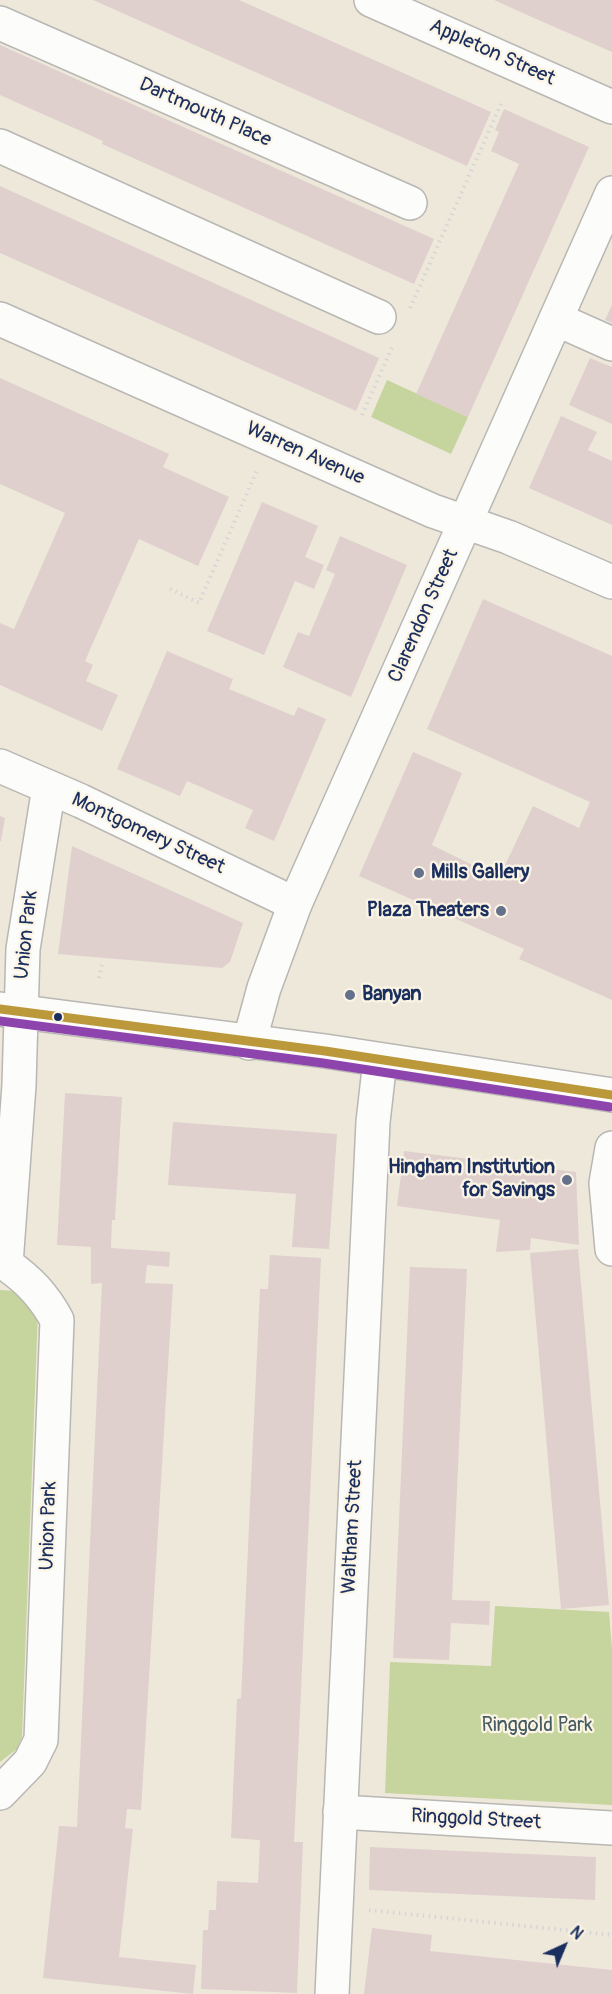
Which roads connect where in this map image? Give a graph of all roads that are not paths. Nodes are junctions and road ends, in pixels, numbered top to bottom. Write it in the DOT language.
graph roads {
  1 [pos="371,0"];
  2 [pos="0,22"];
  3 [pos="612,107"];
  4 [pos="0,146"];
  5 [pos="612,194"];
  6 [pos="410,203"];
  7 [pos="0,319"];
  8 [pos="556,319"];
  9 [pos="394,324"];
  10 [pos="612,344"];
  11 [pos="466,521"];
  12 [pos="612,582"];
  13 [pos="0,766"];
  14 [pos="49,788"];
  15 [pos="296,904"];
  16 [pos="10,1010"];
  17 [pos="249,1043"];
  18 [pos="380,1060"];
  19 [pos="612,1095"];
  20 [pos="612,1148"];
  21 [pos="612,1249"];
  22 [pos="3,1266"];
  23 [pos="0,1793"];
  24 [pos="340,1812"];
  25 [pos="612,1828"];
  26 [pos="332,1994"];
  1 -- 3 [label="street, Appleton Street"];
  2 -- 6 [label="street, Dartmouth Place"];
  4 -- 9 [label="street"];
  5 -- 8 [label="street, Clarendon Street"];
  7 -- 11 [label="street, Warren Avenue"];
  8 -- 10 [label="street"];
  8 -- 11 [label="street, Clarendon Street"];
  11 -- 12 [label="street, Warren Avenue"];
  11 -- 15 [label="street, Clarendon Street"];
  13 -- 14 [label="street, Montgomery Street"];
  14 -- 15 [label="street, Montgomery Street"];
  14 -- 16 [label="street, Union Park"];
  15 -- 17 [label="street, Clarendon Street"];
  16 -- 17 [label="street"];
  16 -- 22 [label="street, Union Park"];
  17 -- 18 [label="street"];
  18 -- 19 [label="street"];
  18 -- 24 [label="street, Waltham Street"];
  20 -- 21 [label="street"];
  22 -- 23 [label="street, Union Park"];
  24 -- 25 [label="street, Ringgold Street"];
  24 -- 26 [label="street, Waltham Street"];
}
